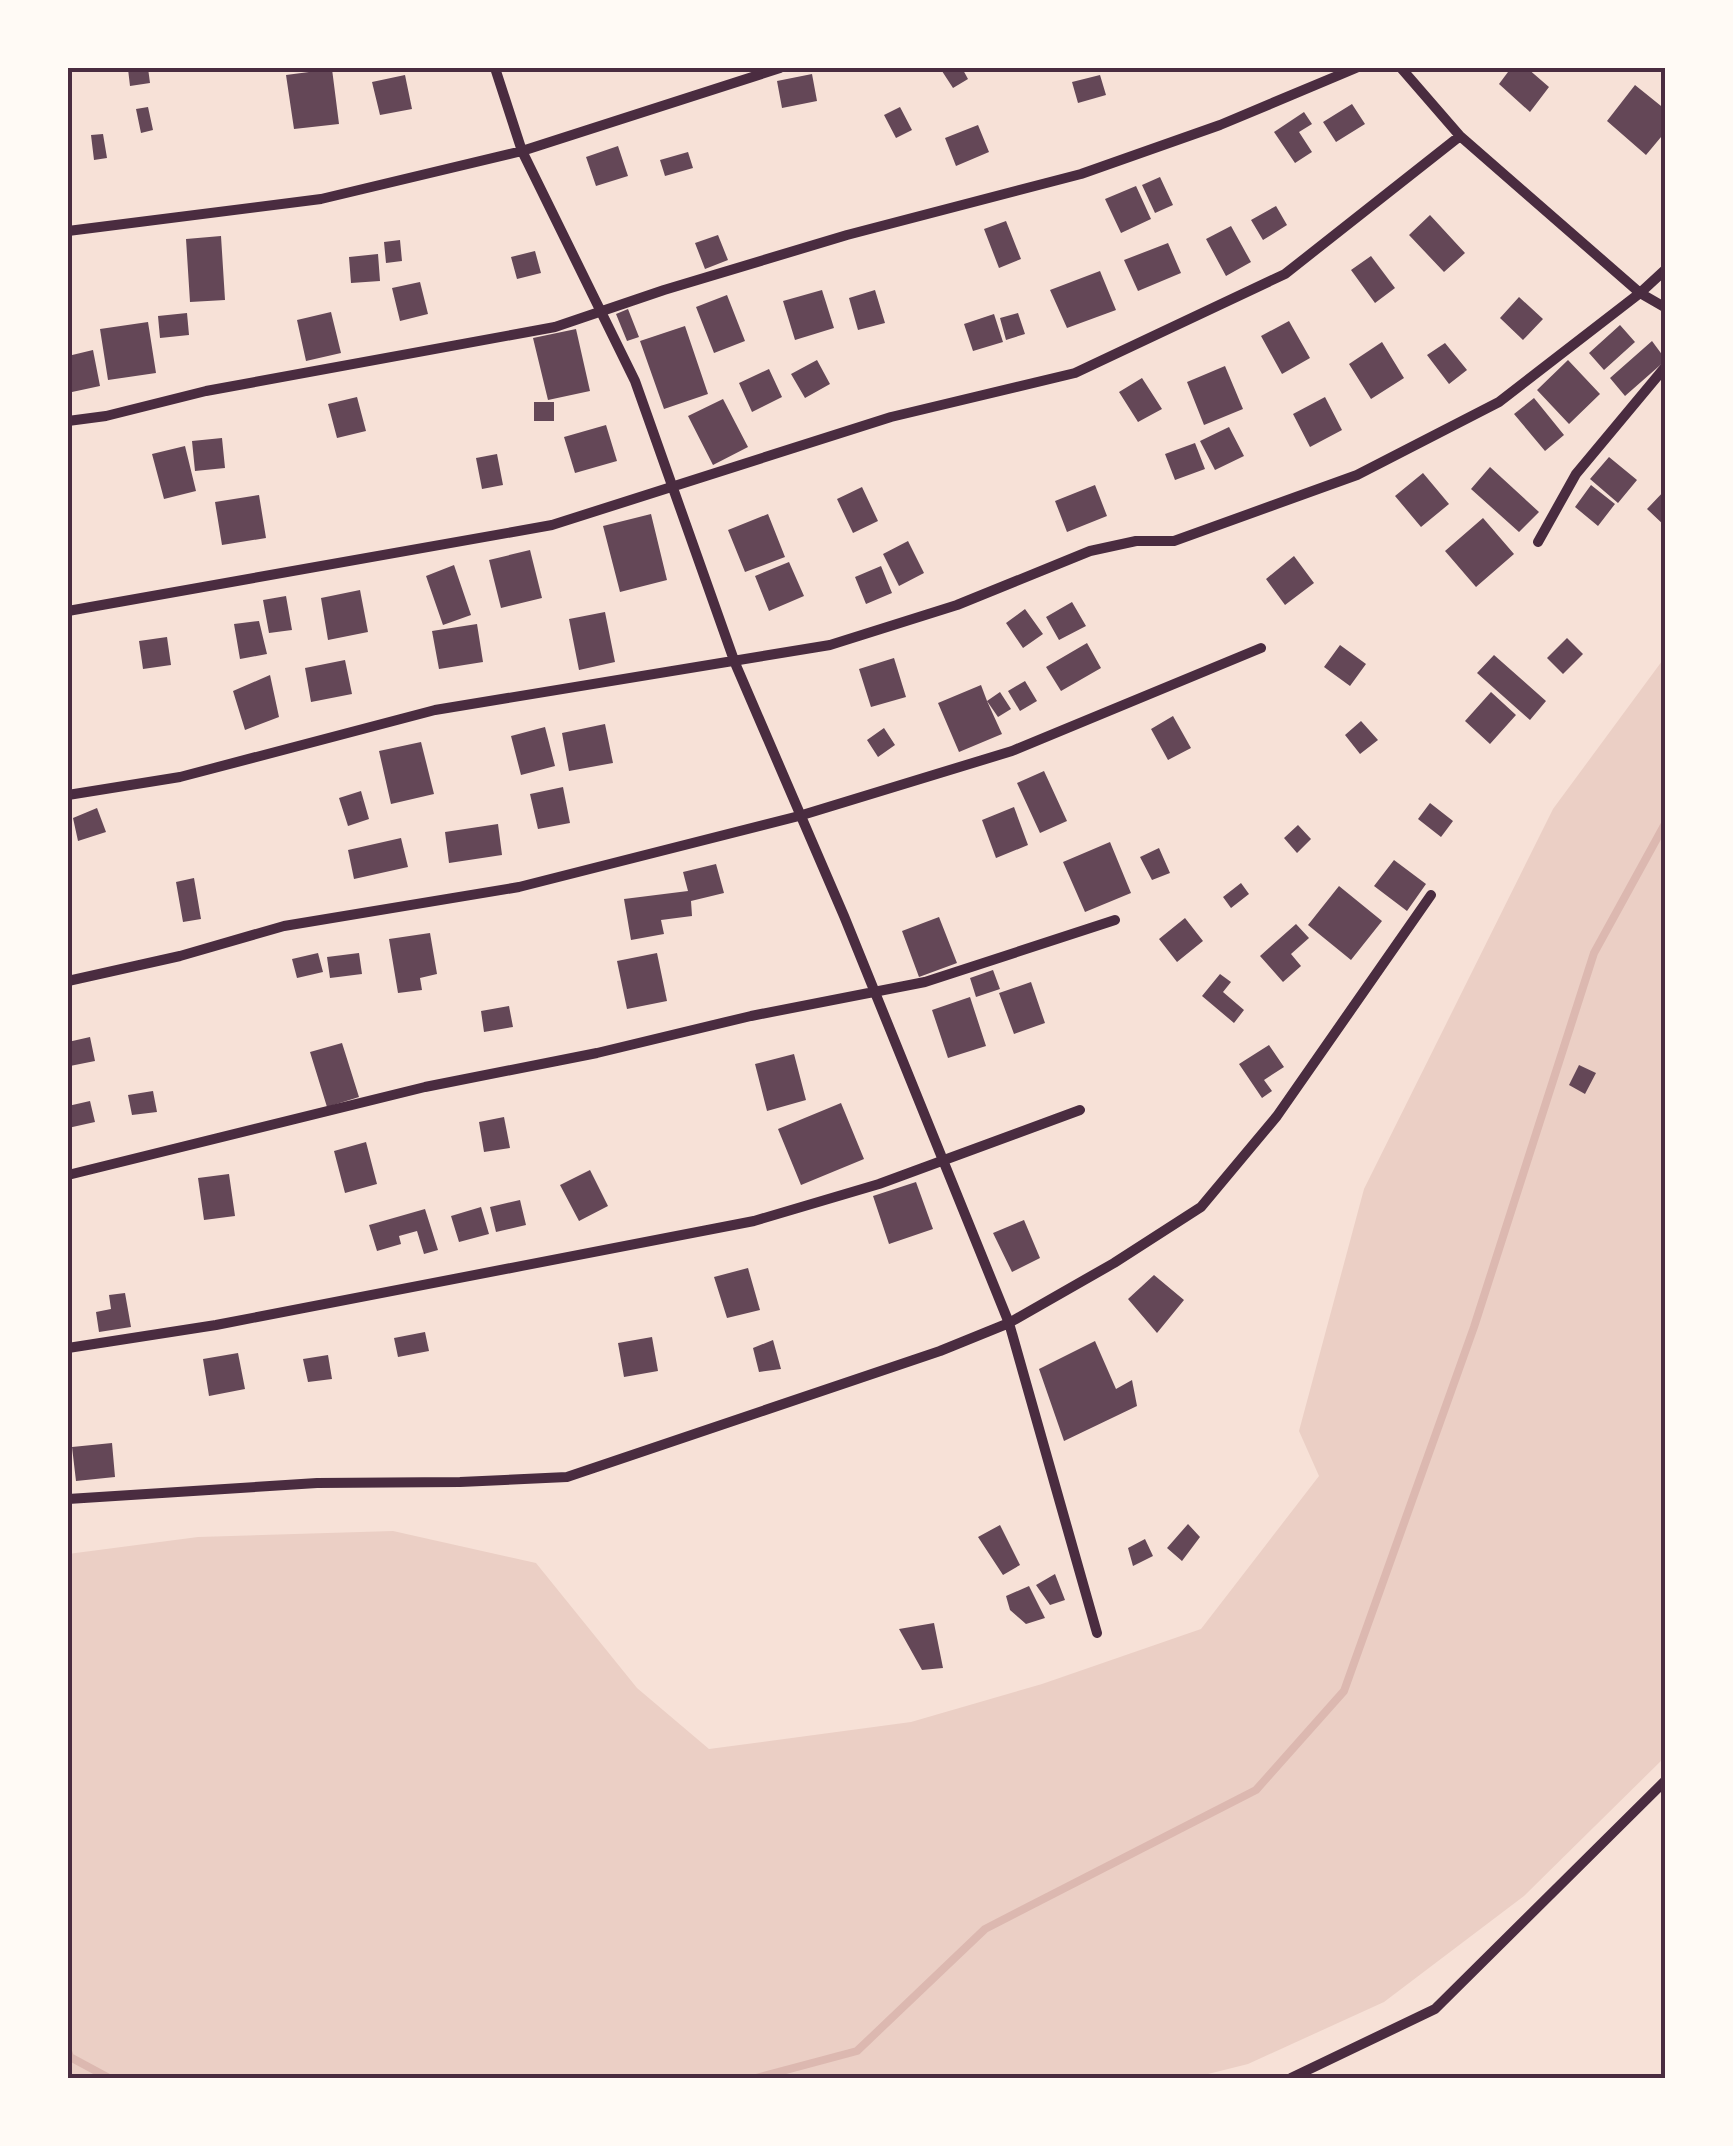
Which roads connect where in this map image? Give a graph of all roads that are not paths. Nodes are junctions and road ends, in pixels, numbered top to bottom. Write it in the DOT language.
graph roads {
  1 [pos="496,68"];
  2 [pos="780,68"];
  3 [pos="1356,68"];
  4 [pos="1401,68"];
  5 [pos="1460,136"];
  6 [pos="522,151"];
  7 [pos="68,231"];
  8 [pos="1666,269"];
  9 [pos="1640,294"];
  10 [pos="1666,308"];
  11 [pos="601,310"];
  12 [pos="1666,366"];
  13 [pos="68,422"];
  14 [pos="672,485"];
  15 [pos="1538,542"];
  16 [pos="68,611"];
  17 [pos="1261,648"];
  18 [pos="735,663"];
  19 [pos="68,796"];
  20 [pos="799,816"];
  21 [pos="1431,896"];
  22 [pos="1115,920"];
  23 [pos="68,981"];
  24 [pos="874,992"];
  25 [pos="1080,1110"];
  26 [pos="942,1161"];
  27 [pos="68,1175"];
  28 [pos="1009,1324"];
  29 [pos="68,1348"];
  30 [pos="68,1498"];
  31 [pos="1097,1633"];
  32 [pos="1666,1780"];
  33 [pos="1291,2078"];
  1 -- 6 [label="street"];
  2 -- 6 [label="street"];
  3 -- 11 [label="street"];
  4 -- 5 [label="street"];
  5 -- 9 [label="street"];
  5 -- 14 [label="street"];
  6 -- 7 [label="street"];
  6 -- 11 [label="street"];
  8 -- 9 [label="street"];
  9 -- 10 [label="street"];
  9 -- 18 [label="street"];
  11 -- 13 [label="street"];
  11 -- 14 [label="street"];
  12 -- 15 [label="street"];
  14 -- 16 [label="street"];
  14 -- 18 [label="street"];
  17 -- 20 [label="street"];
  18 -- 19 [label="street"];
  18 -- 20 [label="street"];
  20 -- 23 [label="street"];
  20 -- 24 [label="street"];
  21 -- 28 [label="street"];
  22 -- 24 [label="street"];
  24 -- 26 [label="street"];
  24 -- 27 [label="street"];
  25 -- 26 [label="street"];
  26 -- 28 [label="street"];
  26 -- 29 [label="street"];
  28 -- 30 [label="street"];
  28 -- 31 [label="street"];
  32 -- 33 [label="street"];
}
